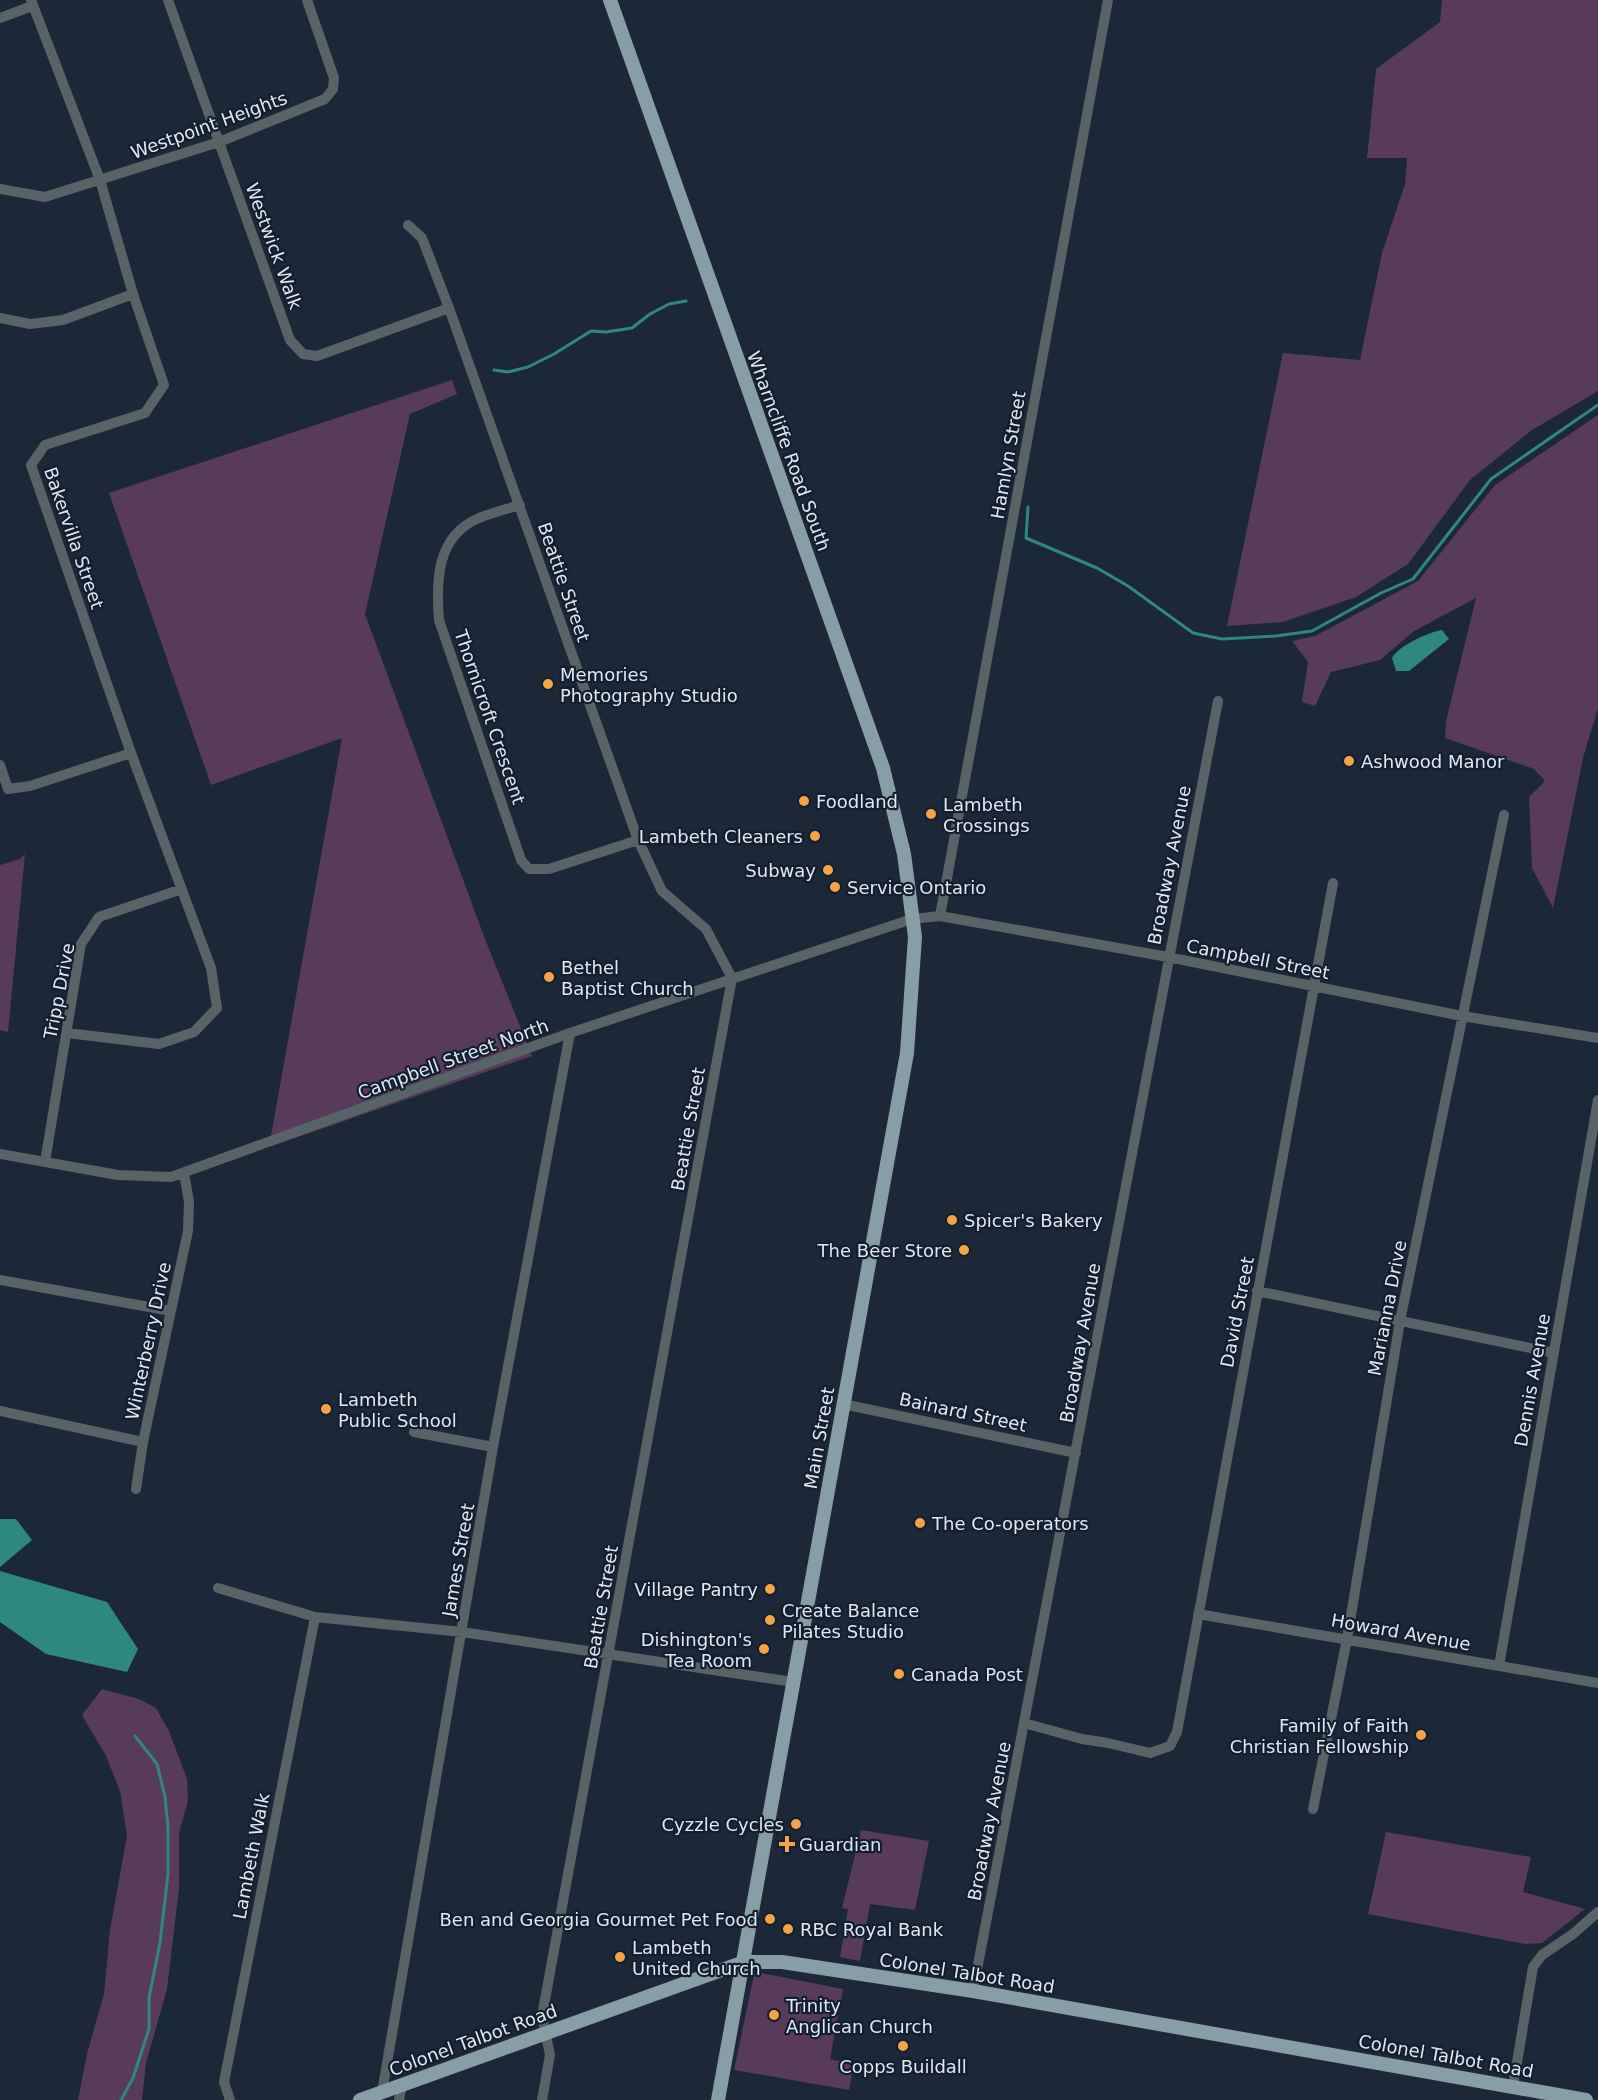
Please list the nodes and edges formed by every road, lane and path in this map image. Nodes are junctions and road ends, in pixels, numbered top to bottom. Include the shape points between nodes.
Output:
1 (168, 0) edge
2 (307, 0) edge
3 (610, 0) edge
4 (1108, 0) edge
5 (32, 3) edge
6 (0, 18) edge
7 (219, 142) junction
8 (100, 180) junction
9 (0, 189) edge
10 (408, 225) dead end
11 (133, 294) junction
12 (449, 308) junction
13 (0, 318) edge
14 (520, 505) junction
15 (1218, 701) dead end
16 (131, 753) junction
17 (0, 765) edge
18 (1504, 815) dead end
19 (638, 840) junction
20 (1333, 883) dead end
21 (182, 889) junction
22 (939, 916) junction
23 (912, 919) junction
24 (1167, 957) junction
25 (732, 978) junction
26 (1315, 987) junction
27 (1462, 1016) junction
28 (67, 1033) junction
29 (570, 1033) junction
30 (1598, 1038) edge
31 (1598, 1100) edge
32 (0, 1154) edge
33 (45, 1161) junction
34 (184, 1173) junction
35 (0, 1280) edge
36 (1257, 1292) junction
37 (171, 1311) junction
38 (1400, 1321) junction
39 (1554, 1353) junction
40 (843, 1404) junction
41 (0, 1411) edge
42 (414, 1432) dead end
43 (143, 1442) junction
44 (493, 1447) junction
45 (1076, 1453) junction
46 (136, 1489) dead end
47 (218, 1588) dead end
48 (1198, 1614) junction
49 (315, 1617) junction
50 (462, 1632) junction
51 (1347, 1639) junction
52 (609, 1656) junction
53 (1499, 1666) junction
54 (793, 1682) junction
55 (1598, 1683) edge
56 (1024, 1723) junction
57 (1313, 1809) dead end
58 (1598, 1912) edge
59 (744, 1962) junction
60 (973, 1991) junction
61 (546, 2033) junction
62 (402, 2085) junction
63 (1513, 2086) junction
64 (382, 2092) junction
65 (230, 2100) edge
66 (360, 2100) edge
67 (399, 2100) edge
68 (542, 2100) edge
69 (718, 2100) edge
70 (1586, 2100) edge

1 - 7 street, Westwick Walk
2 - 7 street, Westpoint Heights via 334,78 333,89 325,99
3 - 23 main road, Wharncliffe Road South via 883,768 904,854
4 - 22 street, Hamlyn Street
5 - 6 street
5 - 8 street, Bakervilla Street
7 - 8 street, Westpoint Heights
7 - 12 street, Westwick Walk via 290,340 303,354 317,356
8 - 9 street, Westpoint Heights via 45,197
8 - 11 street, Bakervilla Street
10 - 12 street, Beattie Street via 422,238
11 - 13 street via 63,320 30,324
11 - 16 street, Bakervilla Street via 164,385 145,413 45,445 31,465
12 - 14 street, Beattie Street
14 - 19 street, Beattie Street
14 - 19 street, Thornicroft Crescent via 477,519 458,531 445,550 437,585 439,620 521,860 529,868 549,869
15 - 24 street, Broadway Avenue
16 - 17 street via 30,786 8,789
16 - 21 street, Bakervilla Street
18 - 27 street, Marianna Drive
19 - 25 street, Beattie Street via 662,891 706,929
20 - 26 street, David Street
21 - 28 street, Tripp Drive via 99,917 81,944
21 - 28 street, Bakervilla Street via 211,968 217,1008 194,1032 159,1044
22 - 23 street, Campbell Street
22 - 24 street, Campbell Street
23 - 25 street, Campbell Street North
23 - 40 main road, Main Street via 915,937 907,1053
24 - 26 street, Campbell Street
24 - 45 street, Broadway Avenue
25 - 29 street, Campbell Street North
25 - 52 street, Beattie Street
26 - 27 street, Campbell Street
26 - 36 street, David Street
27 - 30 street, Campbell Street
27 - 38 street, Marianna Drive
28 - 33 street, Tripp Drive
29 - 34 street, Campbell Street North
29 - 44 street, James Street
31 - 39 street, Dennis Avenue
32 - 33 street, Campbell Street North
33 - 34 street, Campbell Street North via 118,1175 171,1178
34 - 37 street, Winterberry Drive via 188,1231
35 - 37 street
36 - 38 street
36 - 48 street, David Street
37 - 43 street, Winterberry Drive
38 - 39 street
38 - 51 street, Marianna Drive
39 - 53 street, Dennis Avenue
40 - 45 street, Bainard Street
40 - 54 main road, Main Street
41 - 43 street, Winterberry Drive
42 - 44 street
43 - 46 street
44 - 50 street, James Street
45 - 56 street, Broadway Avenue
47 - 49 street
48 - 51 street, Howard Avenue
48 - 56 street, David Street via 1177,1732 1170,1746 1150,1753
49 - 50 street
49 - 65 street, Lambeth Walk via 224,2082
50 - 52 street
50 - 64 street, James Street
51 - 53 street, Howard Avenue
51 - 57 street, Marianna Drive
52 - 54 street
52 - 61 street, Beattie Street via 542,2016
53 - 55 street, Howard Avenue
54 - 59 main road, Main Street
56 - 60 street, Broadway Avenue
58 - 63 street via 1542,1955 1533,1967
59 - 60 main road, Colonel Talbot Road via 782,1962
59 - 61 main road, Colonel Talbot Road
59 - 69 main road, Main Street
60 - 63 main road, Colonel Talbot Road
61 - 62 main road, Colonel Talbot Road
61 - 68 street, Beattie Street via 550,2055
62 - 64 main road, Colonel Talbot Road
62 - 67 street
63 - 70 main road, Colonel Talbot Road
64 - 66 main road, Colonel Talbot Road

